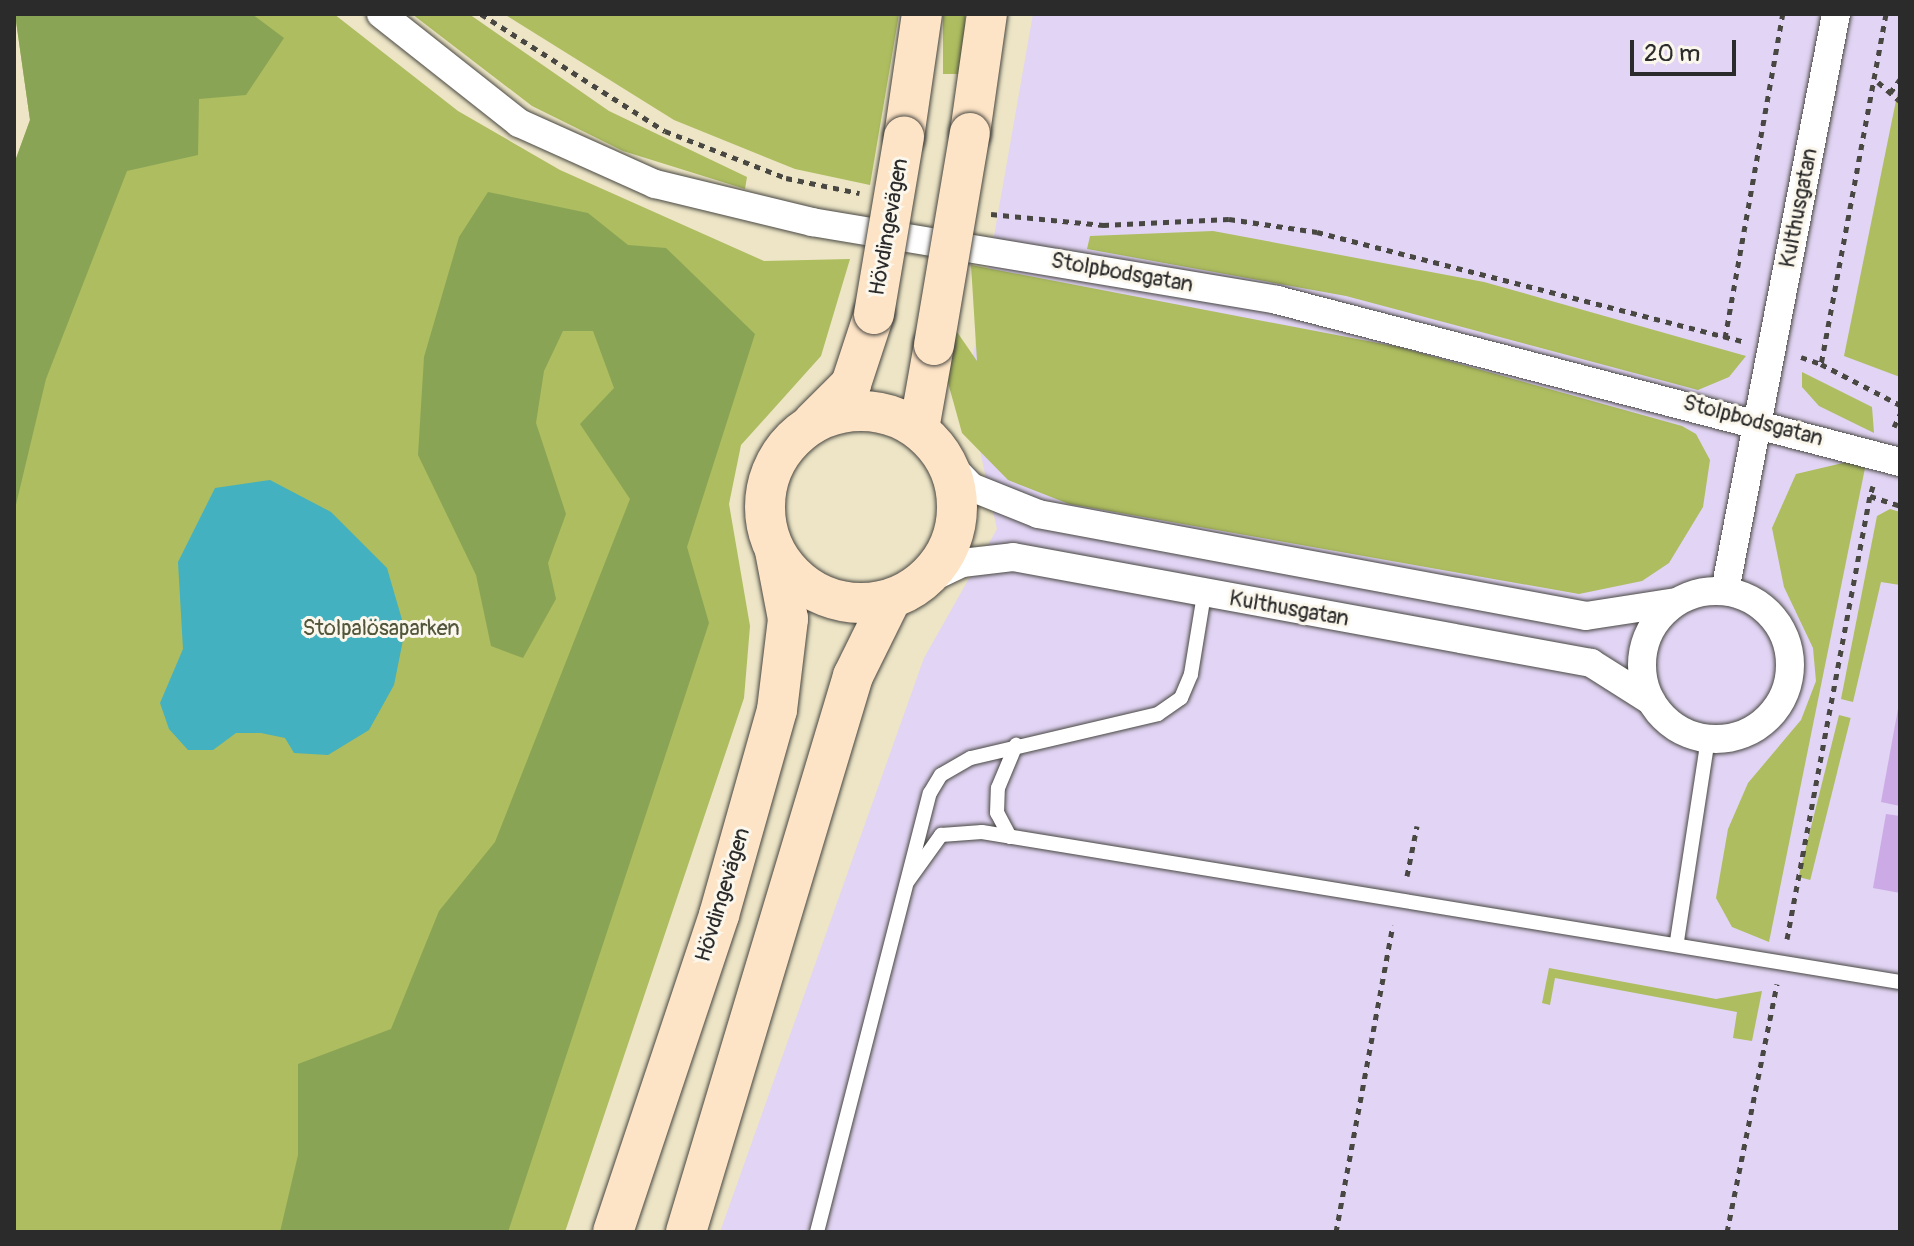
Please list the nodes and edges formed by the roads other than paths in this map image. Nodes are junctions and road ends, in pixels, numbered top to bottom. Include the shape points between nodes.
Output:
1 (381, 14) edge
2 (922, 14) edge
3 (987, 14) edge
4 (1836, 14) edge
5 (1758, 421) junction
6 (813, 422) junction
7 (919, 429) junction
8 (1900, 462) edge
9 (948, 463) junction
10 (775, 551) junction
11 (906, 591) junction
12 (1725, 591) junction
13 (1204, 595) junction
14 (1676, 602) junction
15 (1651, 701) junction
16 (1708, 739) junction
17 (1016, 745) junction
18 (1010, 837) junction
19 (908, 881) junction
20 (1677, 941) junction
21 (1900, 982) edge
22 (613, 1232) edge
23 (686, 1232) edge
24 (817, 1232) edge

1 - 5 street, Stolpbodsgatan via 519,123 655,184 812,222 1277,300
2 - 6 street, Hövdingevägen, bridge via 874,314 851,384
3 - 7 street, bridge
4 - 5 street, Kulthusgatan
5 - 8 street, Stolpbodsgatan
5 - 12 street, Kulthusgatan
6 - 7 street via 867,409
6 - 10 street, Hövdingevägen via 773,465 766,523
7 - 9 street
9 - 11 street via 956,488 952,541
9 - 14 street via 971,487 1038,514 1586,616
10 - 11 street via 824,596
10 - 22 street, Hövdingevägen via 788,619 777,710 719,915
11 - 13 street, Kulthusgatan via 962,563 1013,557
11 - 23 street via 853,676
12 - 14 street
12 - 16 street via 1770,614 1784,636 1788,673 1776,709 1757,727
13 - 15 street, Kulthusgatan via 1591,663
13 - 17 lane via 1181,698 1158,714
14 - 15 street via 1647,636 1642,658
15 - 16 street, Kulthusgatan via 1665,720
16 - 20 lane
17 - 18 lane via 998,788 997,813
17 - 19 lane via 941,775 919,827
18 - 19 lane via 941,835
18 - 20 lane via 1538,925
19 - 24 lane
20 - 21 lane

